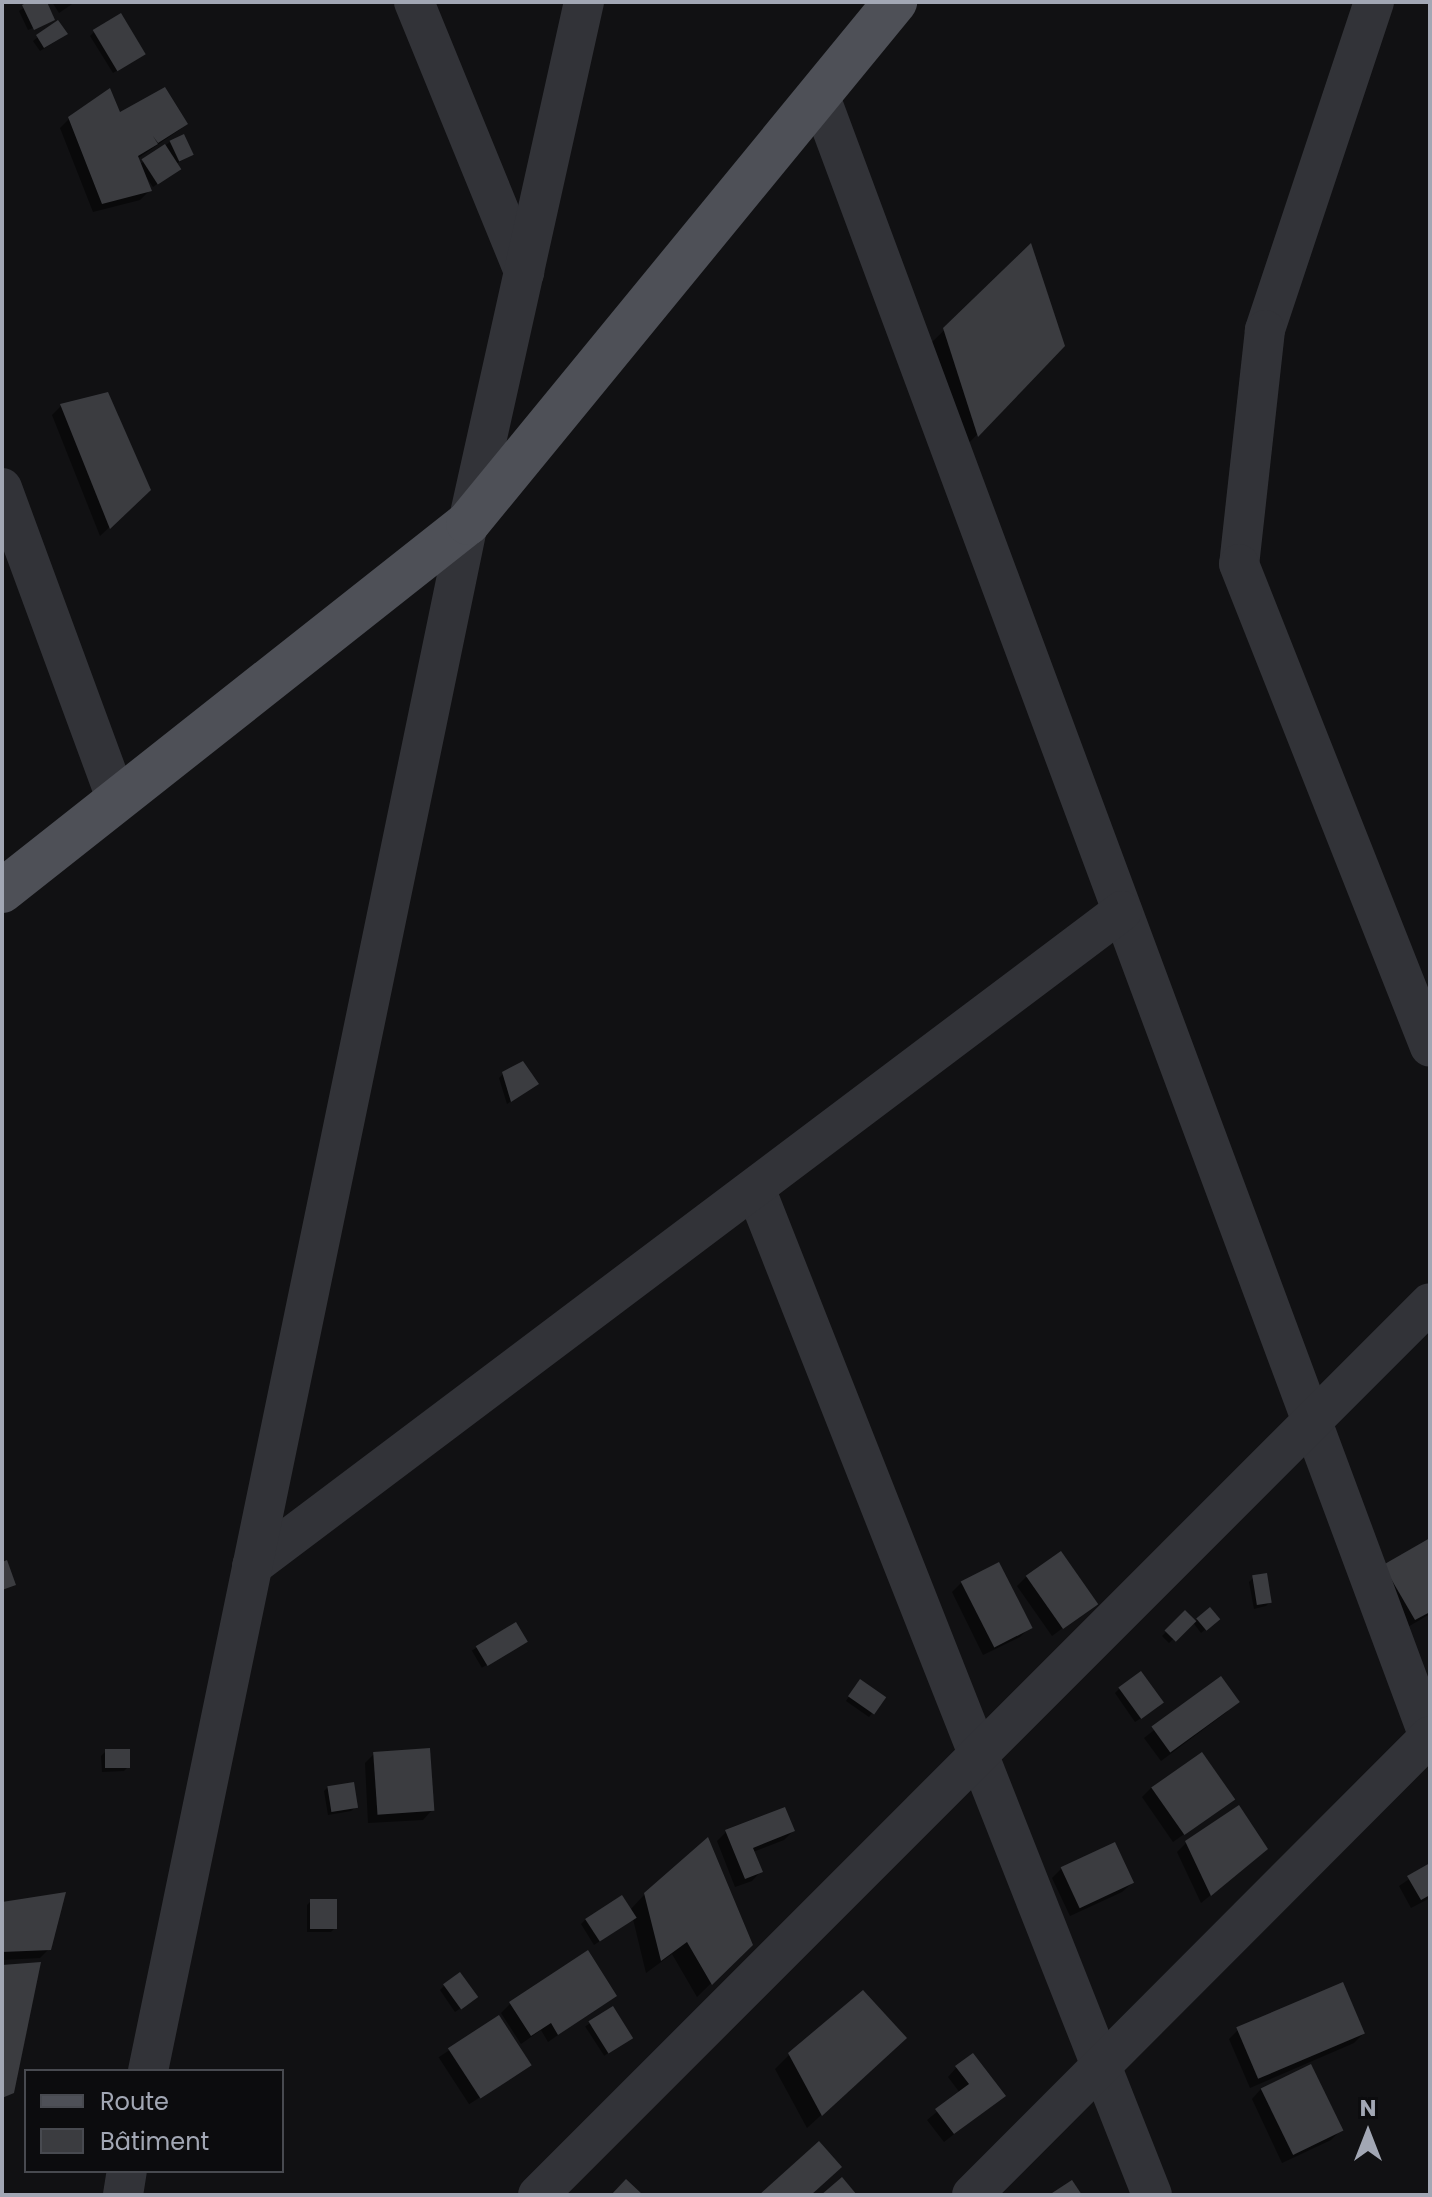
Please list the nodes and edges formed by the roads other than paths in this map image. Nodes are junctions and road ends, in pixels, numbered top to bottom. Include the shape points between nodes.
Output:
1 (414, 2) edge
2 (584, 2) edge
3 (895, 2) edge
4 (1374, 2) edge
5 (819, 94) junction
6 (524, 272) junction
7 (2, 488) edge
8 (468, 523) junction
9 (117, 801) junction
10 (2, 891) edge
11 (1122, 911) junction
12 (1430, 1047) edge
13 (755, 1188) junction
14 (1430, 1303) edge
15 (1311, 1421) junction
16 (252, 1566) junction
17 (1429, 1737) edge
18 (978, 1754) junction
19 (1100, 2065) junction
20 (148, 2069) edge
21 (127, 2173) edge
22 (123, 2195) edge
23 (538, 2195) edge
24 (972, 2195) edge
25 (1152, 2195) edge

1 - 6 street
2 - 6 street
3 - 5 main road
4 - 12 street via 1265,330 1239,564
5 - 8 main road
5 - 11 street
6 - 8 street
7 - 9 street
8 - 9 main road
8 - 16 street
9 - 10 main road
11 - 13 street
11 - 15 street
13 - 16 street
13 - 18 street
14 - 15 street
15 - 17 street
15 - 18 street
16 - 20 street
17 - 19 street
18 - 19 street
18 - 23 street
19 - 24 street
19 - 25 street
21 - 22 street

